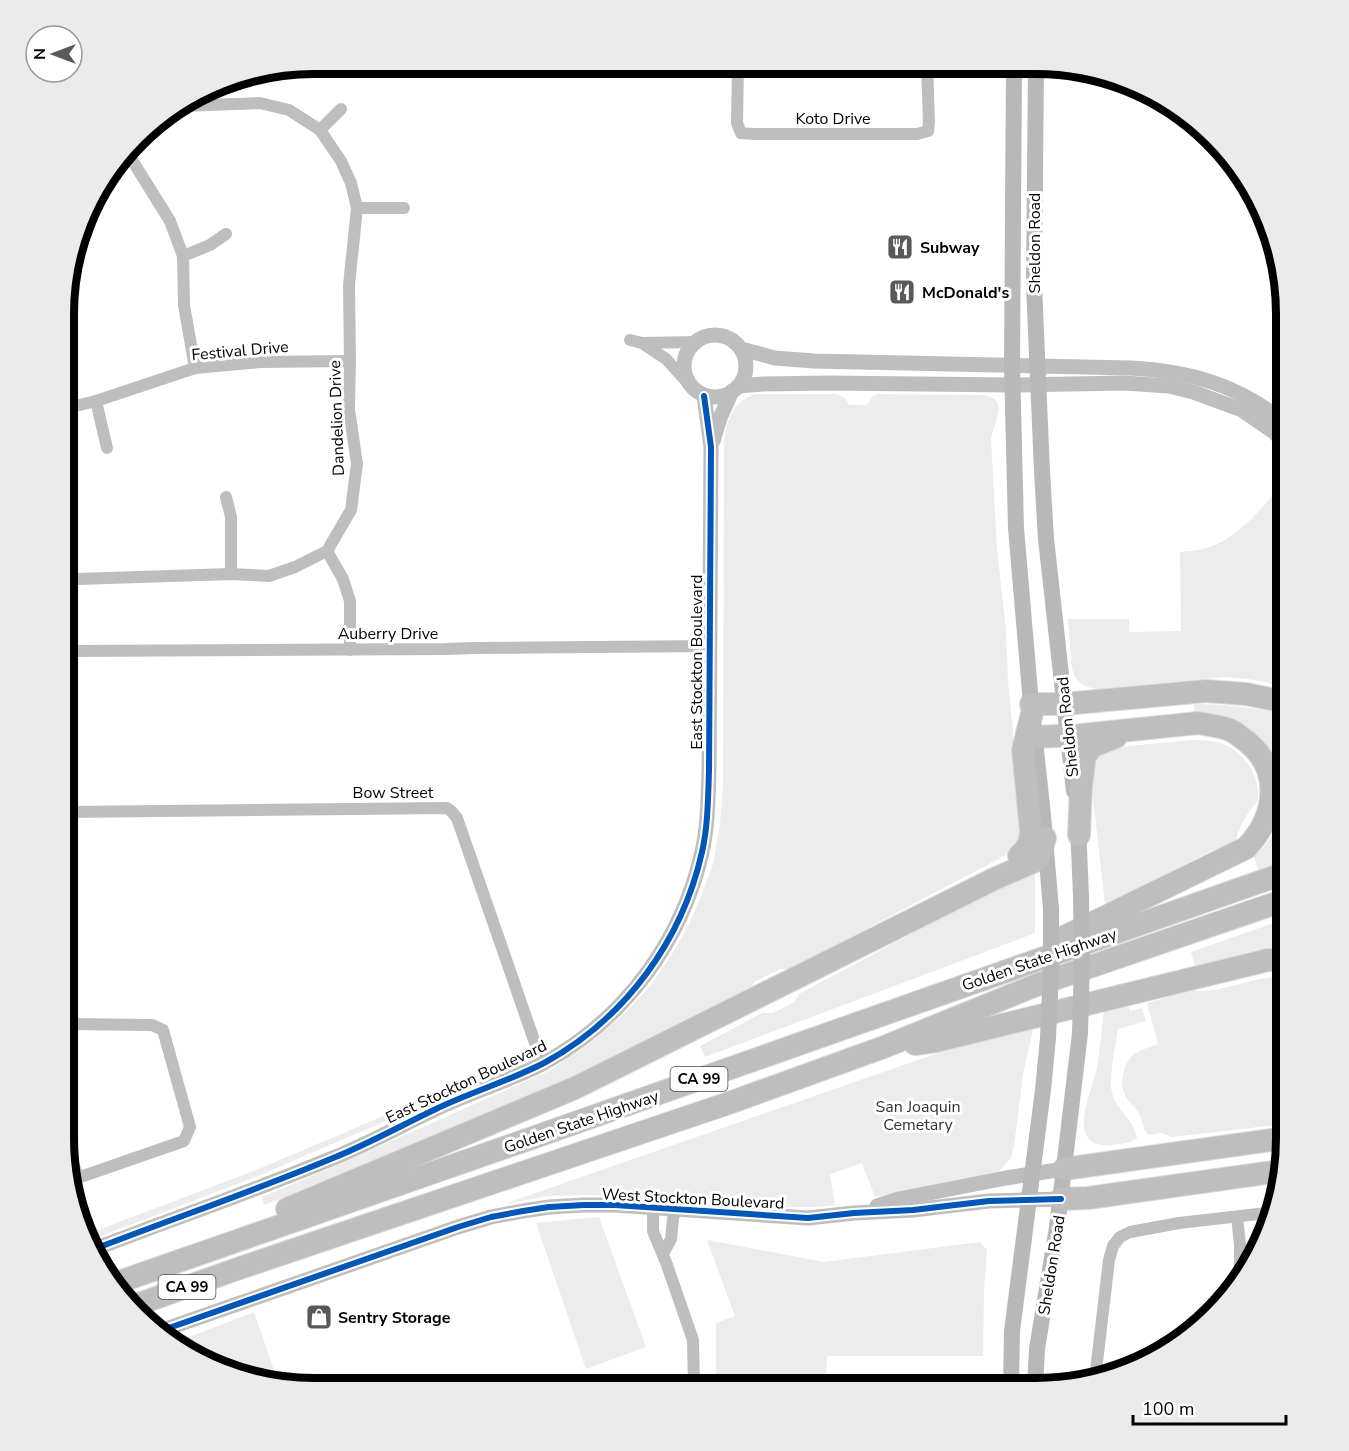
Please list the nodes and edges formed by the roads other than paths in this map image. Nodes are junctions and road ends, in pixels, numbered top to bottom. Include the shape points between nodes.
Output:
1 (738, 74) edge
2 (927, 74) edge
3 (1014, 74) edge
4 (1036, 74) edge
5 (195, 106) edge
6 (341, 109) dead end
7 (320, 130) junction
8 (131, 158) edge
9 (357, 208) junction
10 (404, 208) dead end
11 (226, 234) dead end
12 (183, 256) junction
13 (696, 342) junction
14 (741, 349) junction
15 (350, 361) junction
16 (934, 364) junction
17 (1012, 365) junction
18 (1037, 365) junction
19 (195, 368) junction
20 (828, 383) junction
21 (689, 384) junction
22 (1012, 385) junction
23 (1038, 385) junction
24 (735, 389) junction
25 (704, 396) junction
26 (96, 401) junction
27 (74, 406) edge
28 (1276, 416) edge
29 (1276, 434) edge
30 (711, 447) junction
31 (107, 448) dead end
32 (226, 497) dead end
33 (327, 551) junction
34 (231, 574) junction
35 (74, 578) edge
36 (710, 646) junction
37 (350, 650) junction
38 (74, 651) edge
39 (1276, 700) edge
40 (1064, 704) junction
41 (1032, 708) junction
42 (1134, 730) junction
43 (1068, 736) junction
44 (1035, 737) junction
45 (74, 812) edge
46 (1079, 835) junction
47 (1045, 838) junction
48 (1276, 876) edge
49 (994, 879) junction
50 (1276, 903) edge
51 (1276, 960) edge
52 (968, 984) junction
53 (74, 1024) edge
54 (884, 1047) junction
55 (544, 1062) junction
56 (1276, 1139) edge
57 (1064, 1169) junction
58 (1272, 1172) edge
59 (1032, 1174) junction
60 (77, 1178) edge
61 (1061, 1199) junction
62 (1028, 1200) junction
63 (653, 1208) junction
64 (674, 1210) junction
65 (854, 1213) junction
66 (1263, 1214) edge
67 (1237, 1217) junction
68 (100, 1247) edge
69 (663, 1254) junction
70 (1240, 1262) edge
71 (120, 1279) edge
72 (121, 1280) edge
73 (140, 1303) edge
74 (168, 1328) edge
75 (1096, 1369) edge
76 (694, 1378) edge
77 (1011, 1378) edge
78 (1036, 1378) edge

1 - 2 street, Koto Drive via 737,123 741,133 753,134 928,131
3 - 17 main road, Sheldon Road
4 - 18 main road, Sheldon Road
5 - 7 street, Dandelion Drive via 260,103 288,110
6 - 7 street
7 - 9 street, Dandelion Drive via 341,161
8 - 12 street via 170,221
9 - 10 street
9 - 15 street, Dandelion Drive via 349,285
11 - 12 street
12 - 19 street via 183,305
13 - 14 street via 715,336
13 - 21 street via 685,357
13 - 21 street via 636,341 666,359
14 - 16 street via 775,358
14 - 24 street via 746,364
15 - 19 street, Festival Drive via 260,362
15 - 33 street, Dandelion Drive via 349,409 357,464 351,510
16 - 17 street
16 - 20 street via 909,371 838,371 830,375
17 - 18 street
17 - 22 main road, Sheldon Road
18 - 23 main road, Sheldon Road
18 - 28 street via 1139,368 1188,375 1236,391
19 - 26 street, Festival Drive
20 - 22 street
20 - 24 street via 763,384
21 - 25 street
22 - 23 street
22 - 41 main road, Sheldon Road via 1016,528
23 - 29 street via 1169,386 1242,410
23 - 40 main road, Sheldon Road via 1046,539
24 - 25 street via 724,396
24 - 30 street, East Stockton Boulevard
25 - 30 street, East Stockton Boulevard
26 - 27 street, Festival Drive
26 - 31 street
30 - 36 street, East Stockton Boulevard
32 - 34 street via 231,517
33 - 34 street via 269,576
33 - 37 street via 350,601
34 - 35 street
36 - 37 street, Auberry Drive
36 - 55 street, East Stockton Boulevard via 707,816 703,850 690,895 663,951 628,997 584,1037
37 - 38 street, Auberry Drive
39 - 40 highway via 1206,691
40 - 41 highway
40 - 43 main road, Sheldon Road
41 - 44 main road, Sheldon Road
41 - 49 highway via 1023,750 1029,842 1026,850
42 - 43 highway
42 - 46 highway via 1093,746 1085,756
42 - 52 highway via 1198,723 1231,730 1258,751 1271,778 1272,794 1256,837 1246,848
43 - 44 highway
43 - 46 main road, Sheldon Road
44 - 47 main road, Sheldon Road
45 - 55 street, Bow Street via 447,808 457,818
46 - 57 main road, Sheldon Road, bridge via 1080,1033
47 - 49 highway via 1039,857 1033,862
47 - 59 main road, Sheldon Road, bridge via 1051,971 1048,1038
48 - 52 highway, Golden State Highway / CA 99
49 - 71 highway via 575,1088
50 - 54 highway, Golden State Highway / CA 99 via 1034,986
51 - 54 highway via 936,1041
52 - 72 highway, Golden State Highway / CA 99
53 - 60 street via 152,1025 163,1030 190,1127 183,1141
54 - 73 highway, Golden State Highway / CA 99
55 - 68 street, East Stockton Boulevard via 335,1157
56 - 57 highway
57 - 59 street, West Stockton Boulevard
57 - 61 main road, Sheldon Road
58 - 61 highway
59 - 62 main road, Sheldon Road
59 - 65 street, West Stockton Boulevard via 898,1199
61 - 62 street, West Stockton Boulevard
61 - 78 main road, Sheldon Road
62 - 65 street, West Stockton Boulevard
62 - 77 main road, Sheldon Road via 1012,1331
63 - 64 street, West Stockton Boulevard
63 - 69 street via 654,1231
63 - 74 street, West Stockton Boulevard via 549,1207 491,1217
64 - 65 street, West Stockton Boulevard via 808,1218
64 - 69 street via 671,1239
66 - 67 street
67 - 70 street
67 - 75 street via 1150,1228 1120,1238 1109,1260
69 - 76 street via 693,1340

